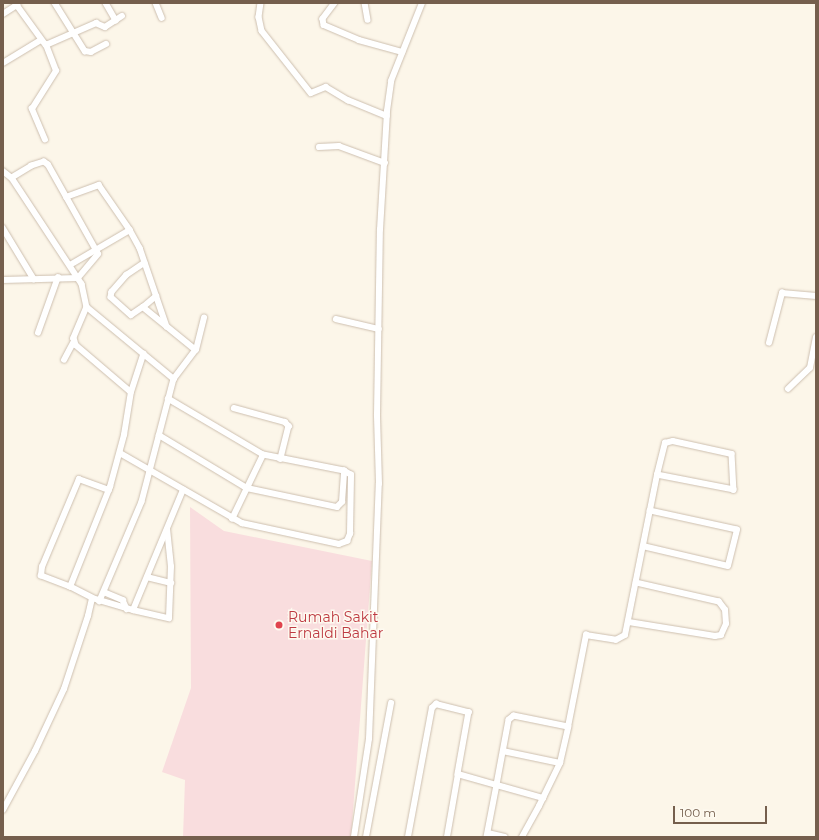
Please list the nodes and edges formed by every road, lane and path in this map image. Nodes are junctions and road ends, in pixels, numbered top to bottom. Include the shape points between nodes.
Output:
1 (106, 3) edge
2 (156, 3) edge
3 (261, 3) edge
4 (329, 3) edge
5 (335, 3) edge
6 (365, 3) edge
7 (422, 3) edge
8 (16, 4) edge
9 (58, 4) edge
10 (330, 10) junction
11 (3, 14) edge
12 (122, 16) dead end
13 (162, 18) dead end
14 (116, 20) junction
15 (368, 20) dead end
16 (74, 34) junction
17 (41, 40) junction
18 (106, 44) dead end
19 (46, 45) junction
20 (402, 52) junction
21 (3, 63) edge
22 (387, 116) junction
23 (45, 140) dead end
24 (319, 147) dead end
25 (385, 163) junction
26 (3, 171) edge
27 (12, 178) junction
28 (66, 197) junction
29 (3, 228) edge
30 (130, 230) junction
31 (96, 248) junction
32 (145, 263) junction
33 (70, 265) junction
34 (58, 278) junction
35 (78, 278) junction
36 (34, 279) junction
37 (3, 280) edge
38 (156, 296) junction
39 (816, 296) edge
40 (87, 307) junction
41 (143, 307) junction
42 (204, 318) dead end
43 (336, 318) dead end
44 (167, 327) junction
45 (379, 329) junction
46 (38, 333) dead end
47 (816, 338) edge
48 (74, 341) junction
49 (769, 343) dead end
50 (196, 350) junction
51 (143, 354) junction
52 (64, 360) dead end
53 (174, 379) junction
54 (788, 389) dead end
55 (131, 392) junction
56 (168, 399) junction
57 (234, 408) dead end
58 (159, 434) junction
59 (120, 452) junction
60 (263, 456) junction
61 (281, 459) junction
62 (151, 471) junction
63 (344, 471) junction
64 (657, 475) junction
65 (247, 488) junction
66 (109, 490) junction
67 (183, 490) junction
68 (650, 511) junction
69 (232, 519) junction
70 (167, 530) junction
71 (643, 546) junction
72 (147, 577) junction
73 (171, 583) junction
74 (636, 583) junction
75 (70, 587) junction
76 (104, 592) junction
77 (92, 598) junction
78 (100, 601) junction
79 (130, 609) junction
80 (629, 622) junction
81 (391, 703) dead end
82 (568, 727) junction
83 (503, 751) junction
84 (560, 763) junction
85 (458, 774) junction
86 (498, 785) junction
87 (543, 798) junction
88 (3, 810) edge
89 (488, 835) edge
90 (354, 837) edge
91 (366, 837) edge
92 (408, 837) edge
93 (447, 837) edge
94 (505, 837) edge
95 (522, 837) edge

1 - 14 street
2 - 13 street
3 - 22 street via 259,17 262,31 311,93 326,87 348,100
4 - 10 street
5 - 10 street
6 - 15 street
7 - 20 street
8 - 11 street
8 - 17 street
9 - 16 street
10 - 20 street via 323,22 327,28
12 - 14 street
14 - 16 street via 104,27 96,23
16 - 18 street via 88,52
16 - 19 street
17 - 19 street
17 - 21 street
19 - 23 street via 56,71 32,109
20 - 22 street via 391,81
22 - 25 street
24 - 25 street via 339,146
25 - 45 street via 380,230
26 - 27 street
27 - 28 street via 44,162
27 - 33 street
28 - 30 street via 99,185
28 - 31 street
29 - 36 street
30 - 31 street
30 - 32 street
31 - 33 street
31 - 35 street via 96,259
32 - 38 street
32 - 41 street via 127,275 111,296 131,315
33 - 35 street
34 - 35 street
34 - 36 street
34 - 46 street
35 - 40 street via 86,295
36 - 37 street
38 - 41 street
38 - 44 street
39 - 49 street via 782,293
40 - 48 street
40 - 51 street
41 - 44 street
42 - 50 street
43 - 45 street
44 - 50 street
45 - 90 street via 379,484 369,739
47 - 54 street via 810,368
48 - 52 street
48 - 55 street
50 - 53 street
51 - 53 street
51 - 55 street
53 - 56 street
55 - 59 street
56 - 58 street
56 - 60 street
57 - 61 street via 285,422 289,426
58 - 62 street
58 - 65 street
59 - 62 street
59 - 66 street
60 - 61 street
60 - 65 street
61 - 63 street
62 - 67 street
62 - 76 street via 142,502
63 - 65 street via 342,502 337,507
63 - 69 street via 351,476 352,496 350,534 345,542 332,542
64 - 64 street via 664,443 673,441 732,454 734,490
64 - 68 street
65 - 69 street
66 - 75 street
66 - 75 street via 79,479 42,568 41,576
67 - 69 street
67 - 70 street
68 - 71 street
68 - 71 street via 737,530 728,566
70 - 72 street
70 - 73 street
71 - 74 street
72 - 73 street
72 - 79 street
73 - 79 street via 170,618
74 - 80 street
74 - 80 street via 719,602 725,610 726,624 721,635 715,636
75 - 77 street
76 - 78 street
76 - 79 street via 123,600
77 - 78 street
77 - 88 street via 64,688 35,751
78 - 79 street
80 - 82 street via 626,635 621,639 586,635
81 - 91 street
82 - 83 street via 514,716 509,720
82 - 84 street
83 - 84 street
83 - 86 street
84 - 87 street
85 - 86 street
85 - 92 street via 470,712 436,704 432,708
85 - 93 street
86 - 87 street
86 - 89 street
87 - 95 street
89 - 94 street

